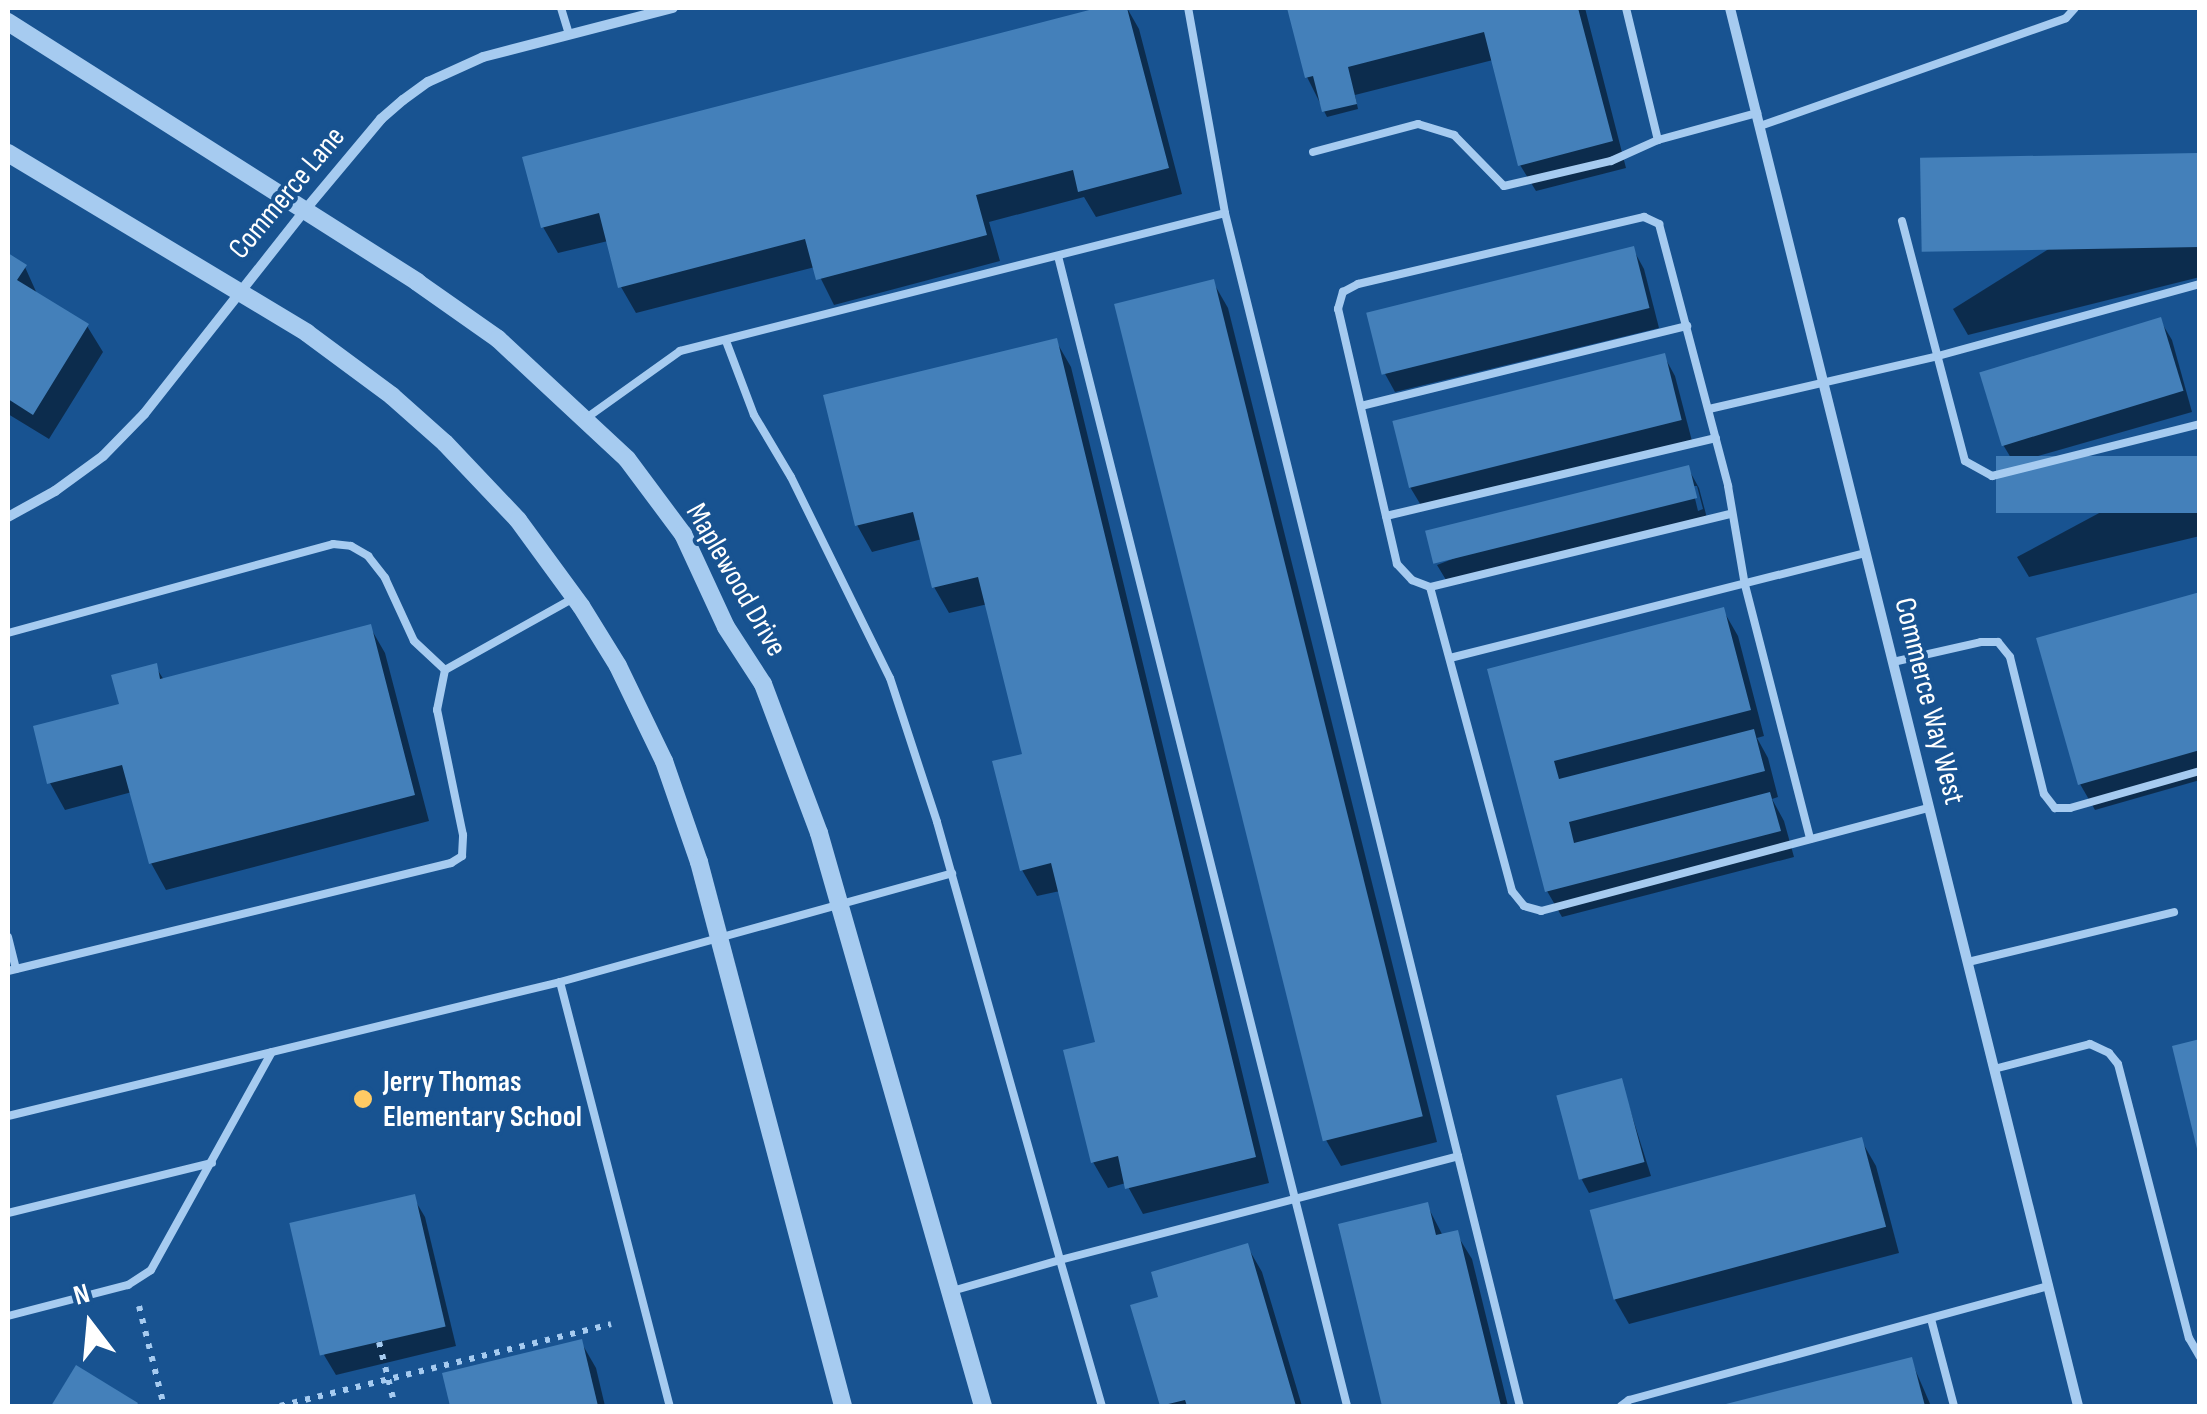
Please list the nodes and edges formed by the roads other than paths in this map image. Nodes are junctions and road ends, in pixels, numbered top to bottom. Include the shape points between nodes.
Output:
1 (561, 8) edge
2 (673, 8) edge
3 (1188, 8) edge
4 (1626, 8) edge
5 (1730, 8) edge
6 (2076, 8) edge
7 (8, 22) edge
8 (569, 35) junction
9 (1757, 113) junction
10 (1760, 126) junction
11 (1658, 140) junction
12 (1313, 152) dead end
13 (8, 153) edge
14 (305, 210) junction
15 (1225, 213) junction
16 (1902, 221) dead end
17 (1058, 256) junction
18 (2200, 284) edge
19 (238, 292) junction
20 (1687, 326) junction
21 (726, 341) junction
22 (1938, 356) junction
23 (1823, 381) junction
24 (1361, 406) junction
25 (1708, 409) junction
26 (585, 418) junction
27 (2200, 424) edge
28 (1716, 438) junction
29 (1730, 514) junction
30 (1386, 516) junction
31 (8, 517) edge
32 (1866, 553) junction
33 (1746, 585) junction
34 (1430, 587) junction
35 (575, 598) junction
36 (8, 633) edge
37 (1450, 658) junction
38 (1893, 662) junction
39 (445, 670) junction
40 (2200, 771) edge
41 (1930, 808) junction
42 (1810, 838) junction
43 (952, 873) junction
44 (839, 902) junction
45 (2174, 912) dead end
46 (719, 936) junction
47 (8, 937) edge
48 (1968, 962) junction
49 (12, 970) edge
50 (560, 982) junction
51 (272, 1052) junction
52 (1994, 1069) junction
53 (8, 1116) edge
54 (1458, 1156) junction
55 (212, 1163) junction
56 (1292, 1200) junction
57 (8, 1213) edge
58 (1060, 1260) junction
59 (2048, 1286) junction
60 (950, 1291) junction
61 (8, 1316) edge
62 (1931, 1319) junction
63 (2200, 1358) edge
64 (670, 1406) edge
65 (843, 1406) edge
66 (984, 1406) edge
67 (1102, 1406) edge
68 (1347, 1406) edge
69 (1520, 1406) edge
70 (1621, 1406) edge
71 (1954, 1406) edge
72 (2078, 1406) edge

1 - 8 lane
2 - 8 street, Commerce Lane
3 - 15 lane
4 - 11 lane
5 - 9 street, Commerce Way West
6 - 10 lane via 2066,18
7 - 14 street, Maplewood Drive
8 - 14 street, Commerce Lane via 483,57 428,82 381,120
9 - 10 street, Commerce Way West
9 - 11 lane
10 - 23 street, Commerce Way West
11 - 12 lane via 1610,161 1504,186 1454,135 1418,124
13 - 19 street
14 - 19 street, Commerce Lane
14 - 26 street, Maplewood Drive via 498,340
15 - 17 lane
15 - 54 lane
16 - 22 lane
17 - 21 lane
17 - 56 lane
18 - 22 lane
19 - 31 street, Commerce Lane via 103,456
19 - 35 street via 307,333 445,442 518,520
20 - 24 lane
20 - 24 lane via 1659,224 1644,218 1358,284 1343,292 1338,310
20 - 25 lane
21 - 26 lane via 680,351
21 - 43 lane via 754,415 890,678
22 - 23 lane
22 - 27 lane via 1965,461 1992,476
23 - 25 lane
23 - 32 street, Commerce Way West
24 - 30 lane
25 - 28 lane
26 - 44 street, Maplewood Drive via 627,459 682,534 726,628 763,684
28 - 29 lane
28 - 30 lane
29 - 33 lane
29 - 34 lane
30 - 34 lane via 1397,564
32 - 33 lane
32 - 38 street, Commerce Way West
33 - 37 lane
33 - 42 lane
34 - 37 lane
35 - 39 lane
35 - 46 street via 618,666 664,761
36 - 39 lane via 333,544 368,556 414,641
37 - 42 lane via 1512,891 1524,906 1541,911
38 - 40 lane via 1998,642 2010,657 2044,794 2055,808
38 - 41 street, Commerce Way West
39 - 49 lane via 438,710 462,856
41 - 42 lane
41 - 48 street, Commerce Way West
43 - 44 lane
43 - 58 lane
44 - 46 lane
44 - 60 street, Maplewood Drive
45 - 48 lane
46 - 50 lane
46 - 65 street
47 - 49 lane
48 - 52 street, Commerce Way West
50 - 51 lane
50 - 64 lane
51 - 53 lane
51 - 55 lane
52 - 59 street, Commerce Way West
52 - 63 lane via 2090,1044 2118,1064 2189,1338
54 - 56 lane
54 - 69 lane
55 - 57 lane
55 - 61 lane via 151,1270 134,1282
56 - 58 lane
56 - 68 lane
58 - 60 lane
58 - 67 lane
59 - 62 lane
59 - 72 street, Commerce Way West
60 - 66 street, Maplewood Drive
62 - 70 lane
62 - 71 lane

